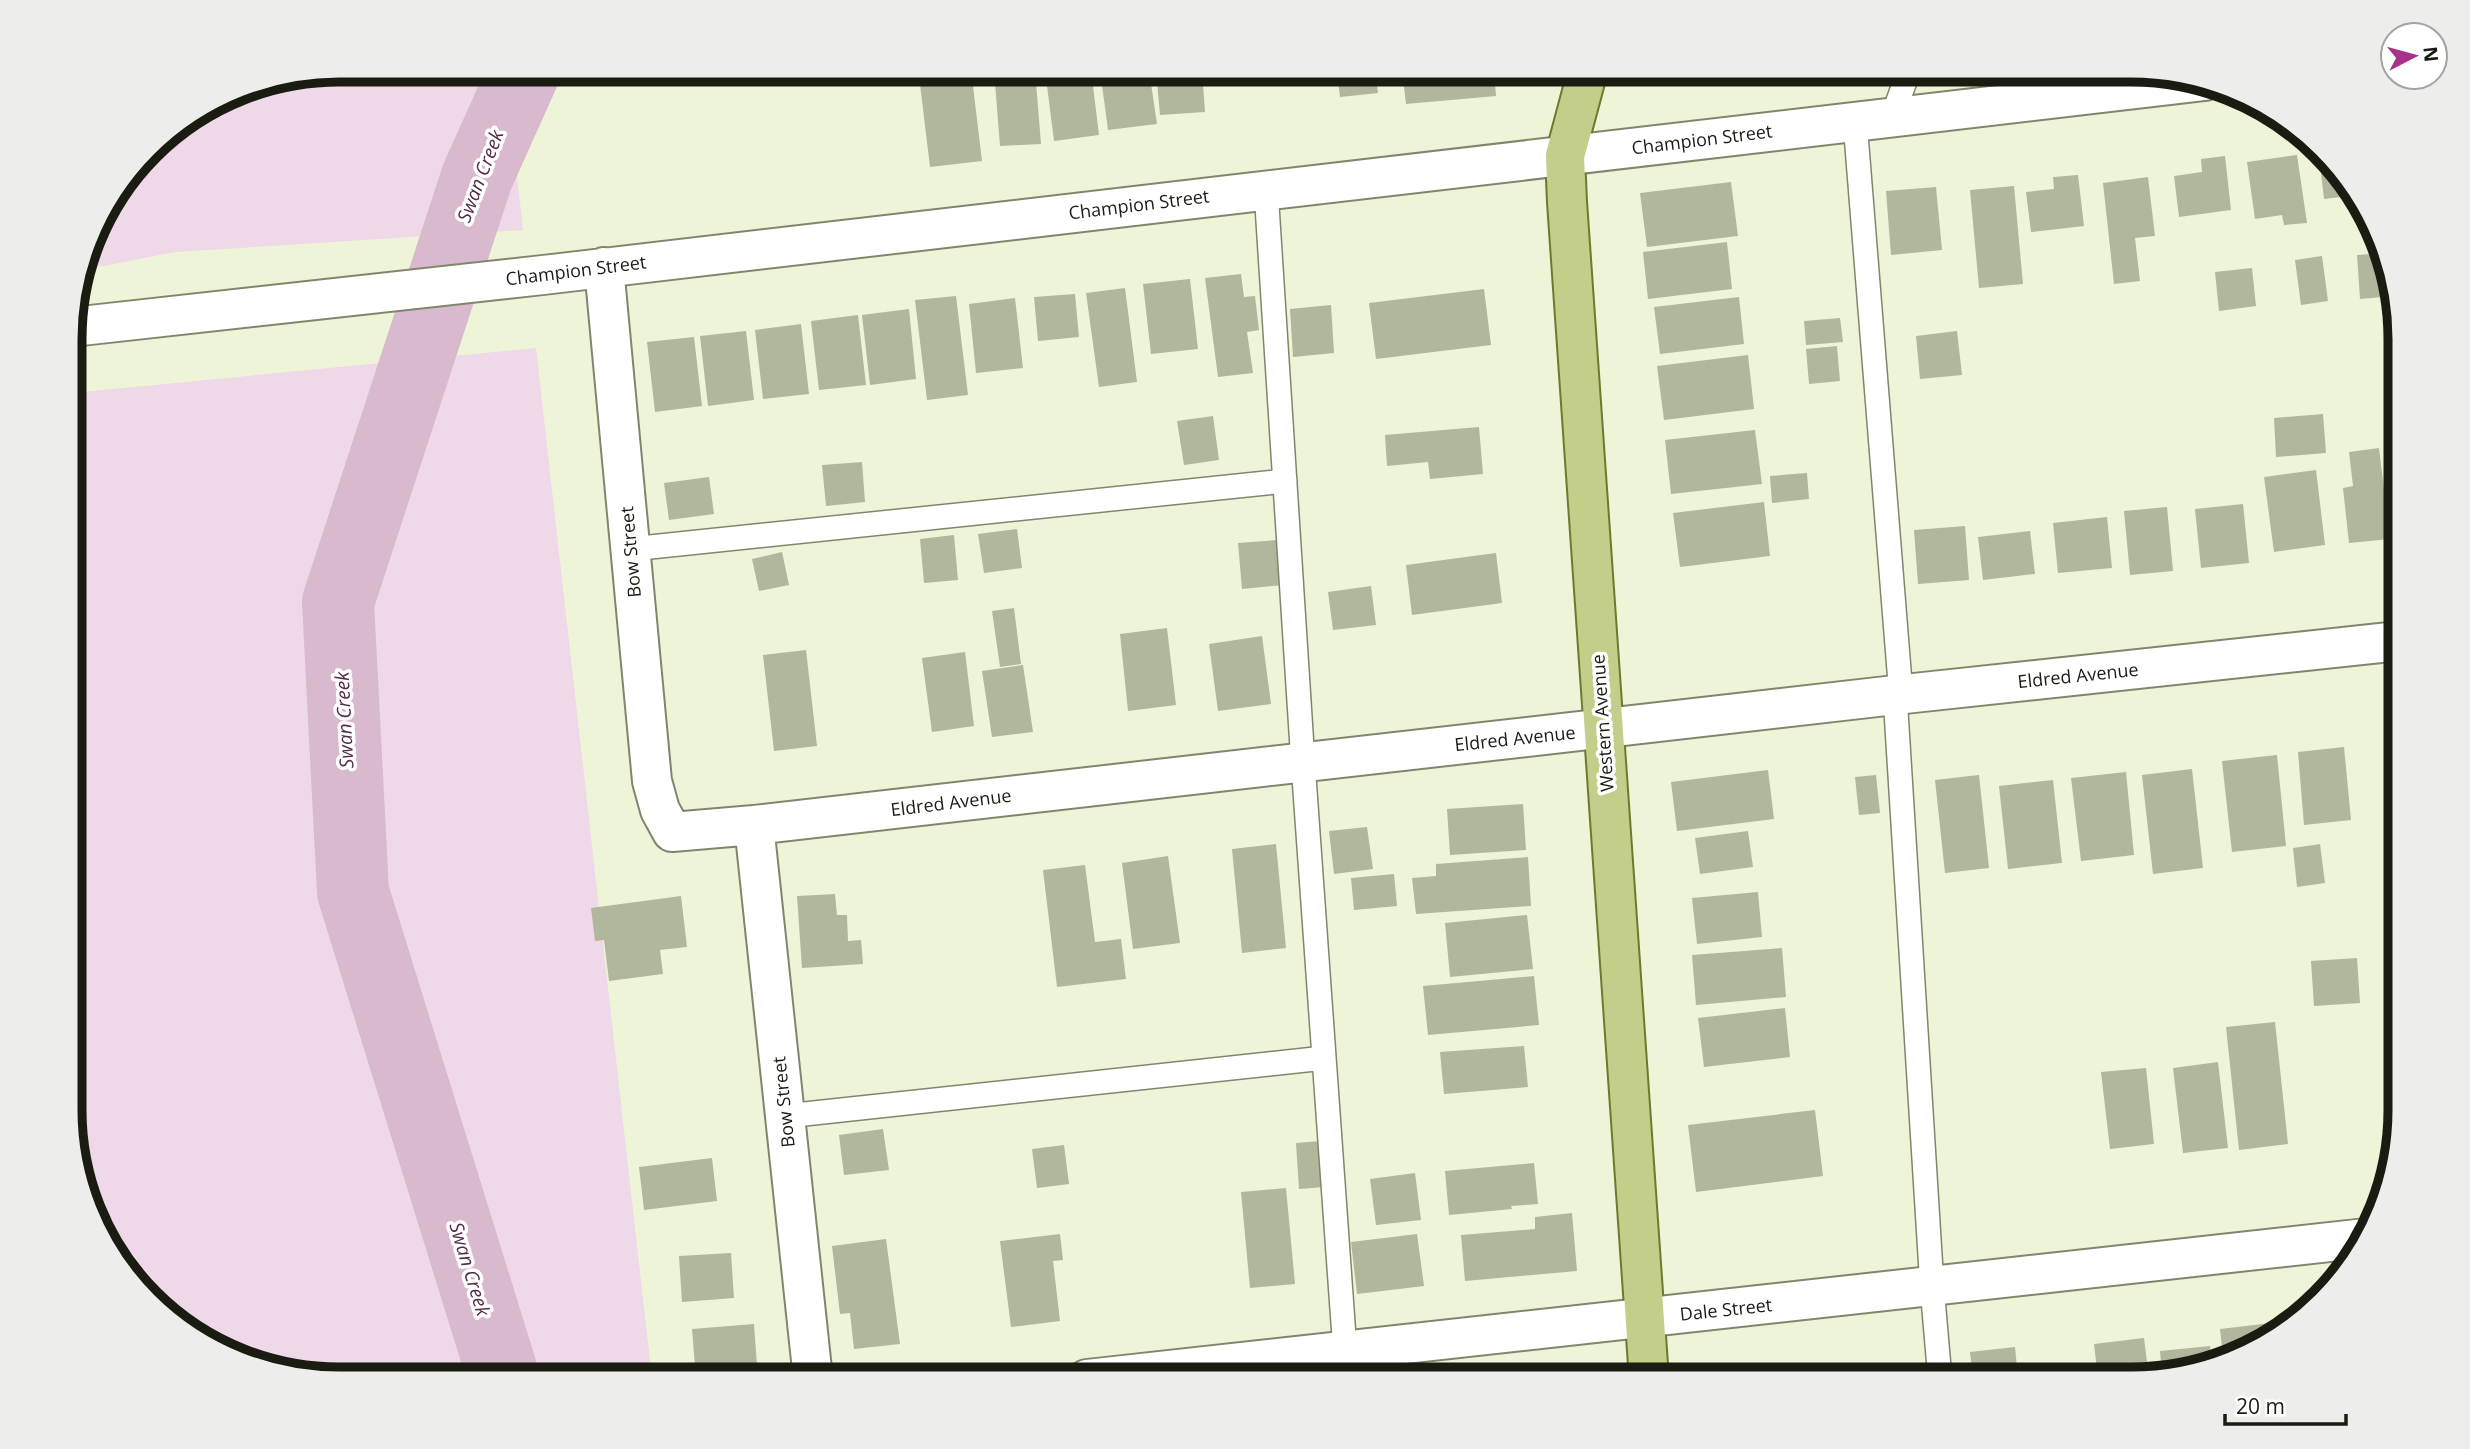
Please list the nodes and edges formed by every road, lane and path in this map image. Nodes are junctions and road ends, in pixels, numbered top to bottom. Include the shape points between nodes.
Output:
1 (1585, 82) edge
2 (1900, 82) edge
3 (2170, 85) edge
4 (1873, 120) junction
5 (1565, 156) junction
6 (1266, 190) junction
7 (604, 267) junction
8 (83, 326) edge
9 (1285, 481) junction
10 (631, 549) junction
11 (2388, 642) edge
12 (1898, 695) junction
13 (1603, 730) junction
14 (1303, 763) junction
15 (754, 825) junction
16 (672, 832) joint
17 (1324, 1058) junction
18 (786, 1116) junction
19 (2352, 1240) edge
20 (1932, 1287) junction
21 (1645, 1319) junction
22 (1359, 1359) edge
23 (812, 1367) edge
24 (1250, 1367) edge
25 (1649, 1367) edge
26 (1939, 1367) edge

1 - 5 main road, Western Avenue
2 - 4 lane
3 - 4 street, Champion Street
4 - 5 street, Champion Street
4 - 12 lane
5 - 6 street, Champion Street
5 - 13 main road, Western Avenue
6 - 7 street, Champion Street
6 - 9 lane
7 - 8 street, Champion Street
7 - 10 street, Bow Street
9 - 10 lane
9 - 14 lane
10 - 16 street, Bow Street via 652,781
11 - 12 street, Eldred Avenue
12 - 13 street, Eldred Avenue
12 - 20 lane
13 - 14 street, Eldred Avenue
13 - 21 main road, Western Avenue
14 - 15 street, Eldred Avenue
14 - 17 lane
15 - 16 street, Eldred Avenue
15 - 18 street, Bow Street
17 - 18 lane
17 - 22 lane
18 - 23 street, Bow Street
19 - 20 street, Dale Street
20 - 21 street, Dale Street
20 - 26 lane
21 - 22 street, Dale Street
21 - 25 main road, Western Avenue
22 - 24 street, Dale Street

